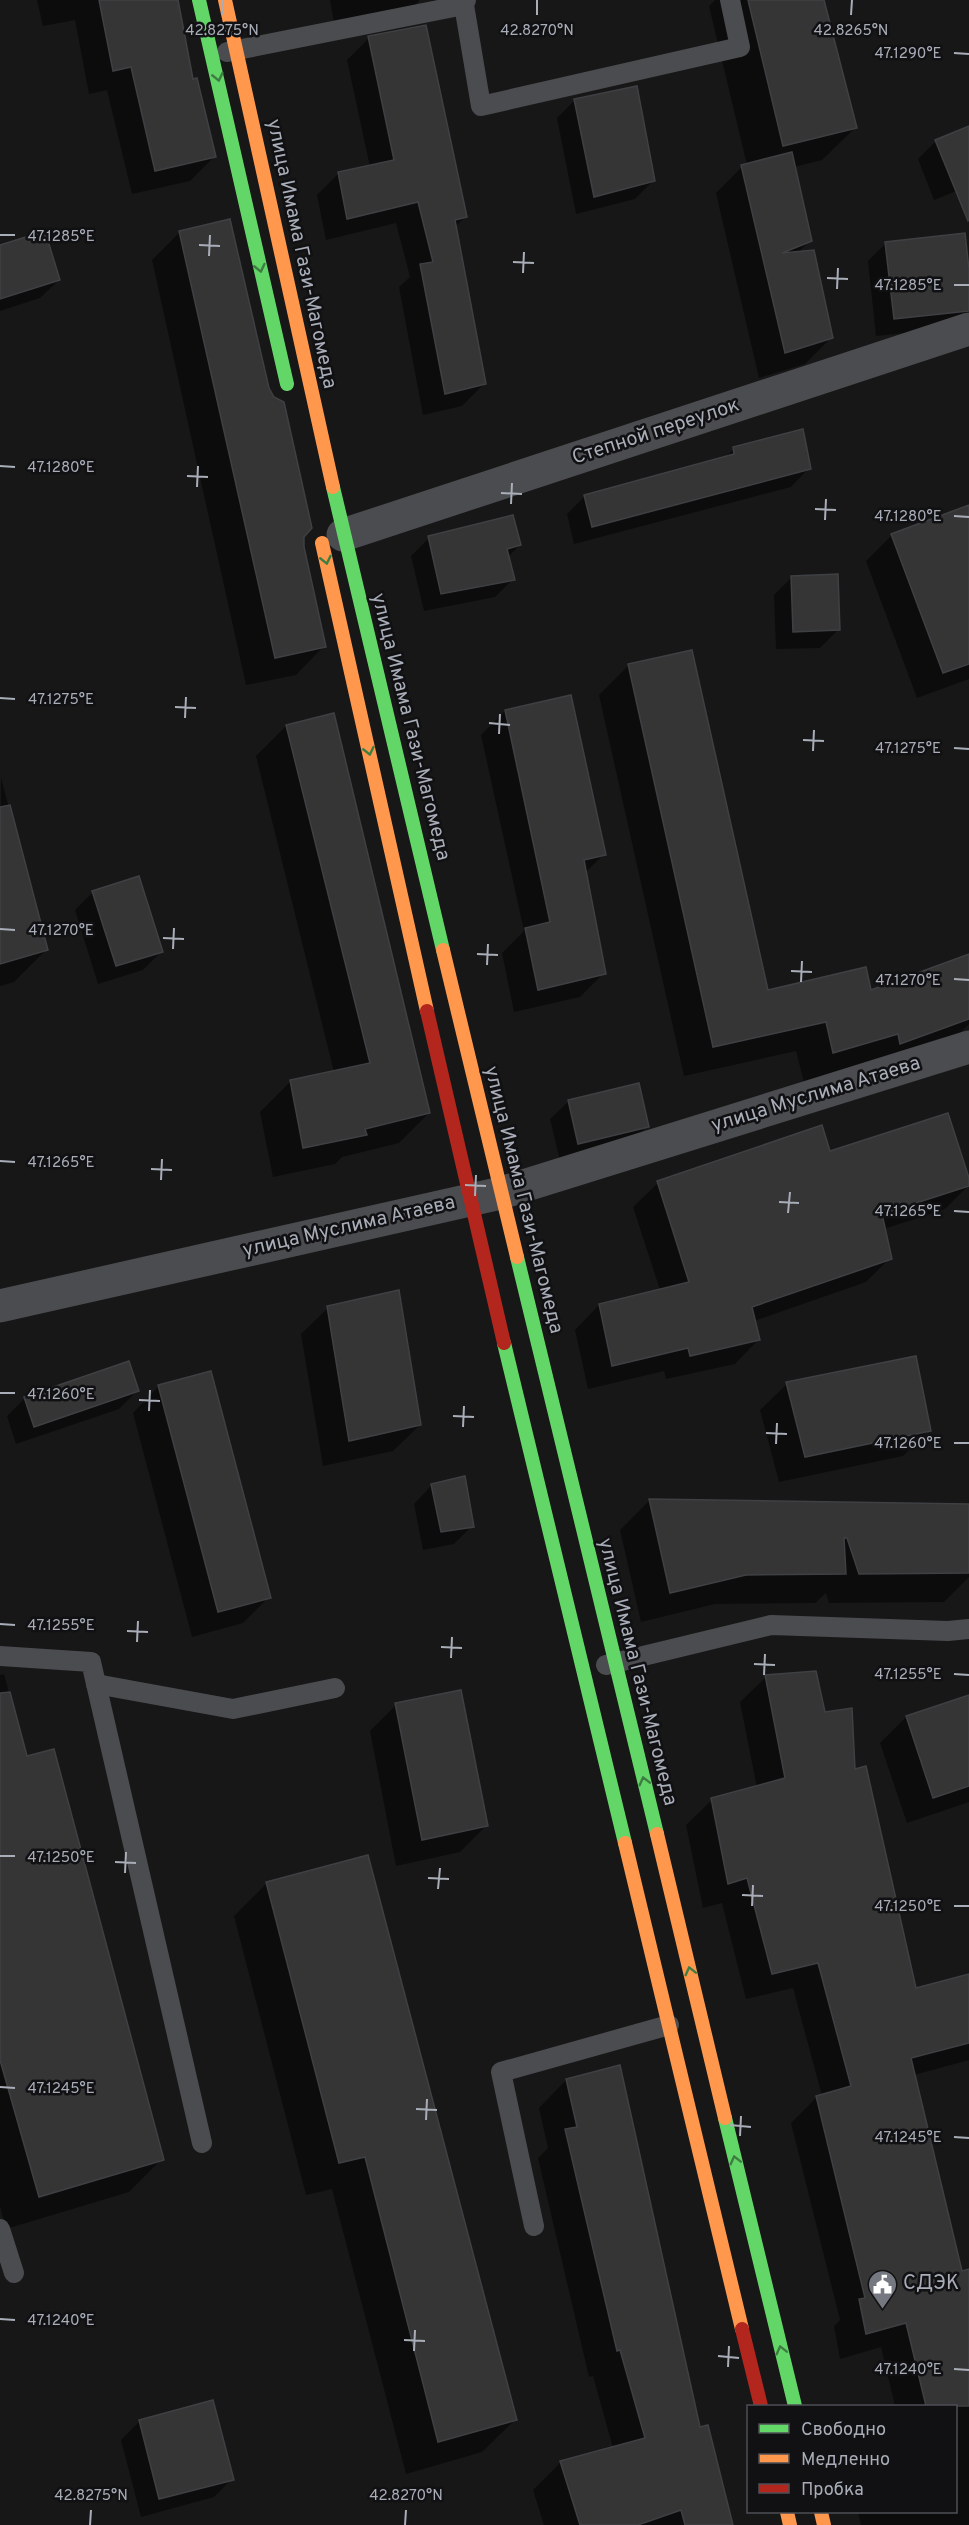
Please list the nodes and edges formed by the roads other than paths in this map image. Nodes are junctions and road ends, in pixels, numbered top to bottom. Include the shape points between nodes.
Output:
1 (200, 0) edge
2 (225, 0) edge
3 (730, 0) edge
4 (465, 2) edge
5 (237, 51) junction
6 (212, 54) junction
7 (969, 329) edge
8 (288, 393) dead end
9 (332, 534) junction
10 (969, 1047) edge
11 (501, 1193) junction
12 (470, 1200) junction
13 (0, 1305) edge
14 (969, 1629) edge
15 (0, 1656) edge
16 (615, 1663) junction
17 (583, 1668) junction
18 (96, 1684) junction
19 (335, 1688) dead end
20 (669, 2025) junction
21 (202, 2143) dead end
22 (534, 2226) dead end
23 (0, 2229) edge
24 (14, 2273) dead end
25 (761, 2405) edge
26 (795, 2405) edge

1 - 6 main road
2 - 5 main road, улица Имама Гази-Магомеда
3 - 4 lane via 740,47 481,106
4 - 5 lane
5 - 6 lane
5 - 9 main road, улица Имама Гази-Магомеда
6 -> 8 main road
7 - 9 street, Степной переулок
9 - 11 main road, улица Имама Гази-Магомеда
9 -> 12 main road
10 - 11 street, улица Муслима Атаева
11 - 12 street, улица Муслима Атаева
11 - 16 main road, улица Имама Гази-Магомеда
12 - 13 street, улица Муслима Атаева
12 - 17 main road
14 - 16 lane via 771,1625
15 - 18 lane via 91,1662
16 - 17 lane
26 -> 16 main road, улица Имама Гази-Магомеда
17 - 20 main road
18 - 19 lane via 233,1708
18 - 21 lane
20 - 22 lane via 501,2072
20 - 25 main road
23 - 24 lane

